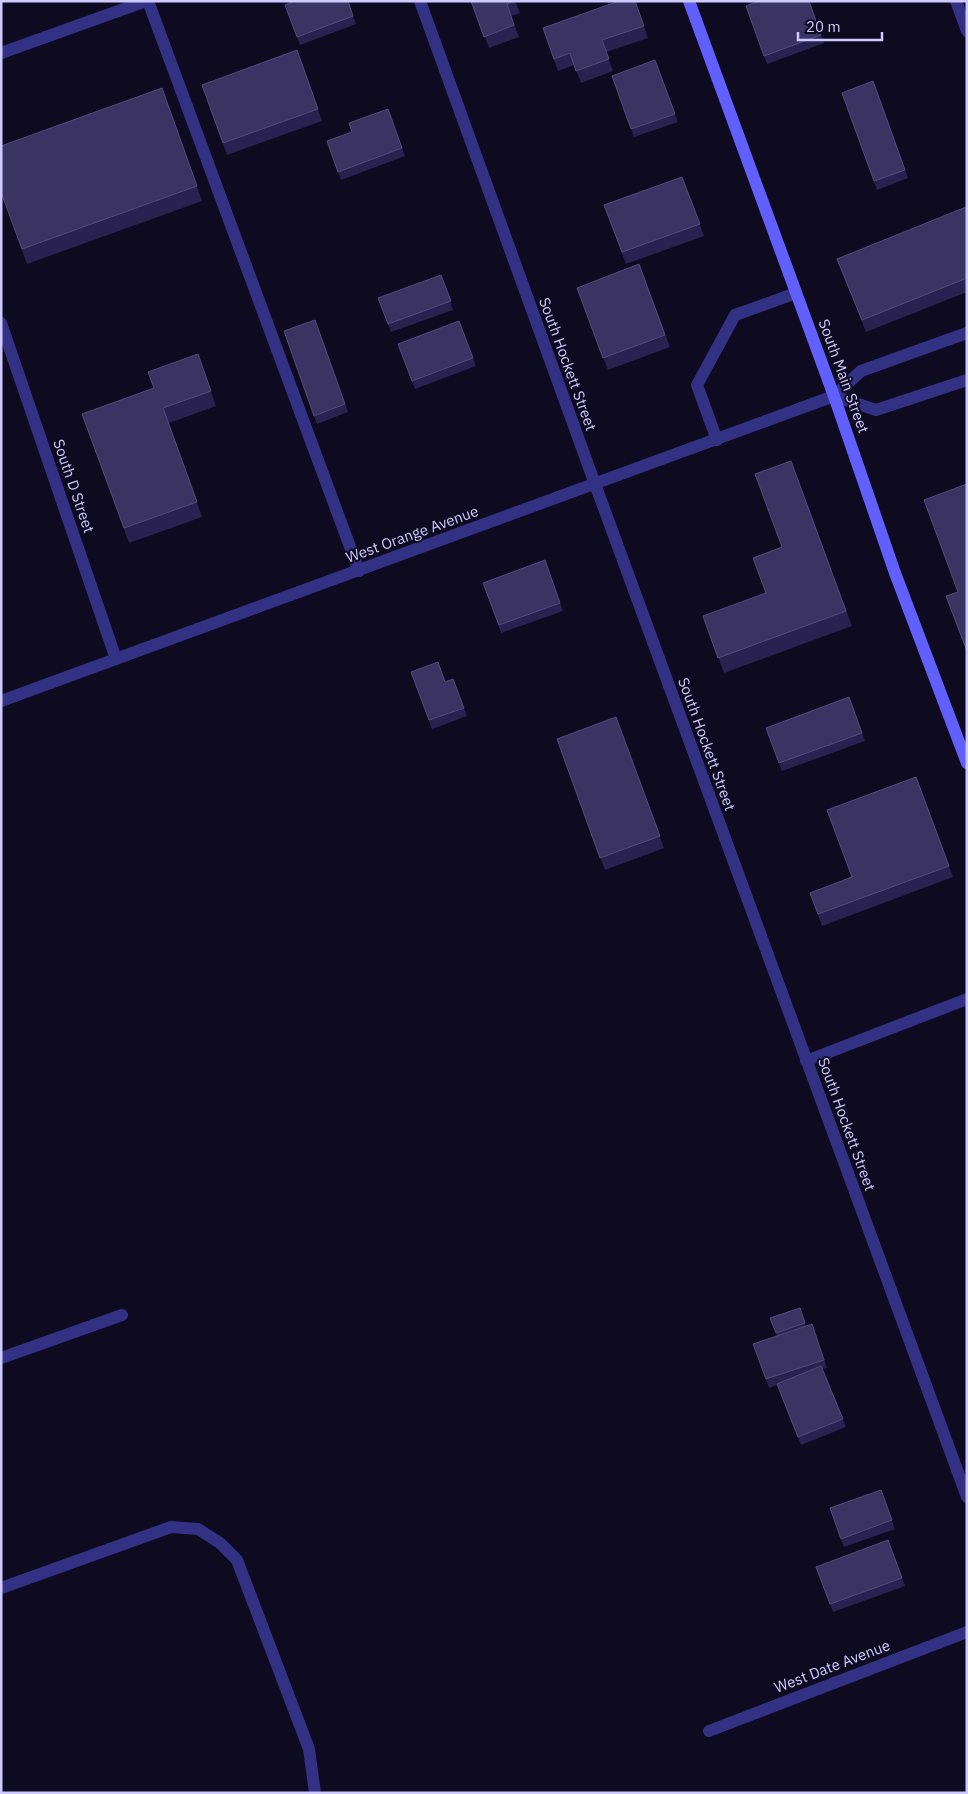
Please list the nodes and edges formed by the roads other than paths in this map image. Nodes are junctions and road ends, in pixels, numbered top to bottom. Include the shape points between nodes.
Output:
1 (147, 1) edge
2 (420, 1) edge
3 (689, 1) edge
4 (956, 1) edge
5 (967, 31) edge
6 (1, 52) edge
7 (796, 293) junction
8 (1, 323) edge
9 (967, 334) edge
10 (967, 380) edge
11 (834, 396) junction
12 (716, 440) junction
13 (595, 484) junction
14 (358, 570) junction
15 (116, 659) junction
16 (1, 701) edge
17 (967, 763) edge
18 (967, 999) edge
19 (806, 1061) junction
20 (122, 1316) dead end
21 (1, 1358) edge
22 (967, 1497) edge
23 (1, 1588) edge
24 (967, 1632) edge
25 (709, 1731) dead end
26 (315, 1793) edge

1 - 6 street
1 - 14 street
2 - 13 street, South Hockett Street
3 - 7 main road, South Main Street
4 - 5 street
7 - 11 main road, South Main Street
7 - 12 street via 735,315 697,385
8 - 15 street, South D Street
9 - 11 street via 861,371
10 - 11 street via 876,410
11 - 12 street, West Orange Avenue
11 - 17 main road, South Main Street via 895,573
12 - 13 street, West Orange Avenue
13 - 14 street, West Orange Avenue
13 - 19 street, South Hockett Street
14 - 15 street, West Orange Avenue
15 - 16 street, West Orange Avenue
18 - 19 street
19 - 22 street, South Hockett Street
20 - 21 street
23 - 26 street via 171,1527 198,1529 220,1543 238,1560 309,1749
24 - 25 street, West Date Avenue

